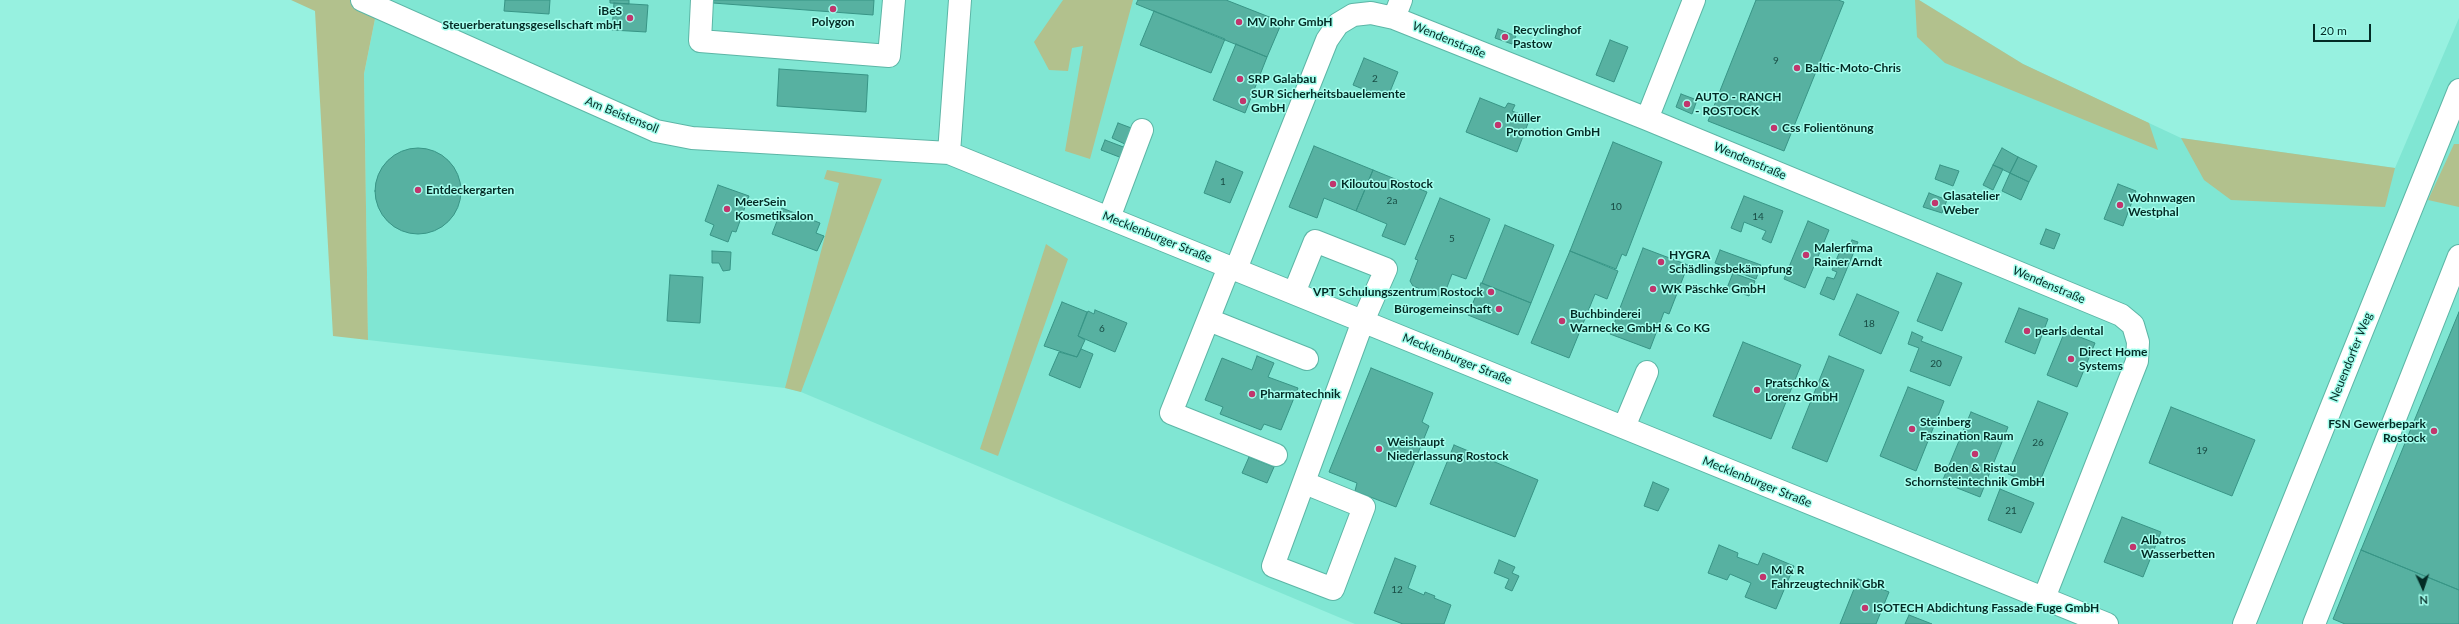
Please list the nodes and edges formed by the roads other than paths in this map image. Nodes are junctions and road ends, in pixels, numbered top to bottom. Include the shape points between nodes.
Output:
1 (362, 0) edge
2 (702, 0) edge
3 (894, 0) edge
4 (960, 0) edge
5 (1694, 0) edge
6 (1398, 9) edge
7 (2459, 90) edge
8 (1647, 119) junction
9 (1142, 130) dead end
10 (949, 153) junction
11 (1109, 218) junction
12 (2459, 256) edge
13 (1233, 268) junction
14 (1294, 293) junction
15 (1209, 320) junction
16 (1363, 321) junction
17 (1307, 359) dead end
18 (1647, 372) dead end
19 (1624, 427) junction
20 (1276, 455) dead end
21 (1305, 483) junction
22 (2044, 598) junction
23 (2107, 624) edge
24 (2244, 624) edge
25 (2314, 624) edge

1 - 10 street, Am Beistensoll via 656,131 699,139
2 - 3 street via 700,41 890,56
4 - 10 street
5 - 8 street
6 - 8 street, Wendenstraße
6 - 13 street, Wendenstraße via 1353,15 1338,24 1327,40
7 - 24 street, Neuendorfer Weg
8 - 22 street, Wendenstraße via 2114,312 2133,325 2138,342 2136,361
9 - 11 street
10 - 11 street, Mecklenburger Straße
11 - 13 street, Mecklenburger Straße
12 - 25 street
13 - 14 street, Mecklenburger Straße
13 - 15 street, Wendenstraße
14 - 16 street, Mecklenburger Straße
14 - 16 street via 1315,242 1386,269
15 - 17 street
15 - 20 street, Wendenstraße via 1171,413
16 - 19 street, Mecklenburger Straße
16 - 21 street
18 - 19 street
19 - 22 street, Mecklenburger Straße
21 - 21 street via 1273,566 1333,589 1364,507
22 - 23 street, Mecklenburger Straße

